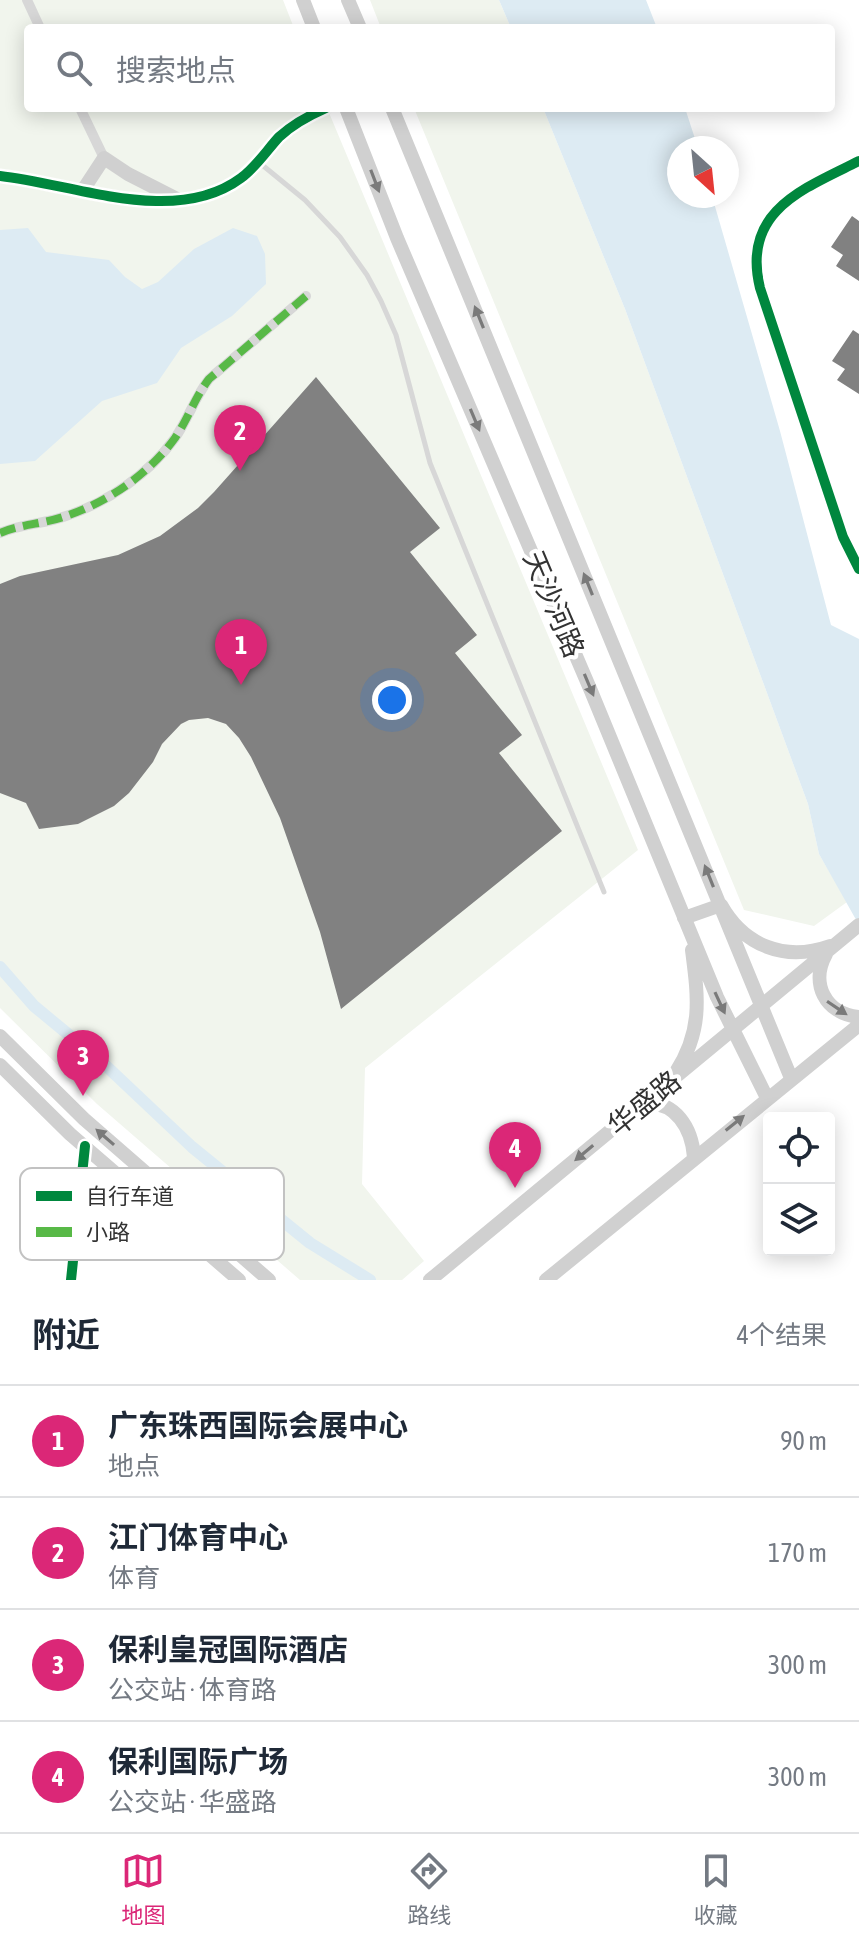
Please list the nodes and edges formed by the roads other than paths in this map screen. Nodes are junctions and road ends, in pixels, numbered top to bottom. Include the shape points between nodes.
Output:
1 (27, 0) edge
2 (303, 0) edge
3 (348, 0) edge
4 (38, 24) edge
5 (312, 24) edge
6 (358, 24) edge
7 (82, 112) edge
8 (319, 112) edge
9 (348, 112) edge
10 (394, 112) edge
11 (104, 158) junction
12 (257, 161) junction
13 (859, 161) edge
14 (0, 176) edge
15 (83, 190) junction
16 (181, 201) junction
17 (306, 296) dead end
18 (3, 531) edge
19 (859, 569) edge
20 (604, 892) dead end
21 (721, 905) junction
22 (687, 924) junction
23 (859, 925) edge
24 (838, 943) junction
25 (760, 1007) junction
26 (859, 1017) edge
27 (859, 1025) edge
28 (733, 1030) junction
29 (0, 1036) edge
30 (0, 1065) edge
31 (791, 1078) junction
32 (668, 1083) junction
33 (767, 1098) junction
34 (643, 1104) junction
35 (85, 1146) junction
36 (694, 1157) junction
37 (83, 1168) edge
38 (110, 1168) edge
39 (140, 1168) edge
40 (73, 1260) edge
41 (216, 1260) edge
42 (246, 1260) edge
43 (71, 1280) edge
44 (239, 1280) edge
45 (269, 1280) edge
46 (430, 1280) edge
47 (546, 1280) edge

1 - 4 street
2 - 5 main road
3 - 6 main road
7 - 11 street
8 - 12 main road via 282,134
9 -> 22 main road, 天沙河路
21 -> 10 main road, 天沙河路
11 - 15 main road
11 - 16 main road
12 - 16 main road via 241,178 211,194
12 - 20 lane via 340,237 381,301 396,335 430,463
13 - 19 street via 783,203 763,231 756,265 838,523
14 - 15 main road
15 - 16 main road via 152,202
17 - 18 street via 209,379 176,436 136,478 65,517
21 - 22 main road
21 - 24 main road via 738,930 763,947 793,953
21 - 25 main road, 天沙河路
22 -> 28 main road, 天沙河路
22 - 32 main road via 698,991 696,1024 686,1055
23 - 24 main road, 华盛路
24 - 25 main road, 华盛路
24 -> 26 main road via 820,965 821,994 842,1014
25 - 28 main road, 华盛路
25 - 31 main road, 天沙河路
27 - 31 main road
28 - 32 main road, 华盛路
28 - 33 main road, 天沙河路
39 -> 29 main road
30 - 35 main road
31 - 33 main road
32 - 34 main road, 华盛路
36 -> 33 main road
34 - 36 main road via 660,1105 683,1121
34 -> 46 main road, 华盛路
35 - 37 street
35 - 38 main road
36 - 47 main road
40 - 43 street
41 - 44 main road
45 -> 42 main road

